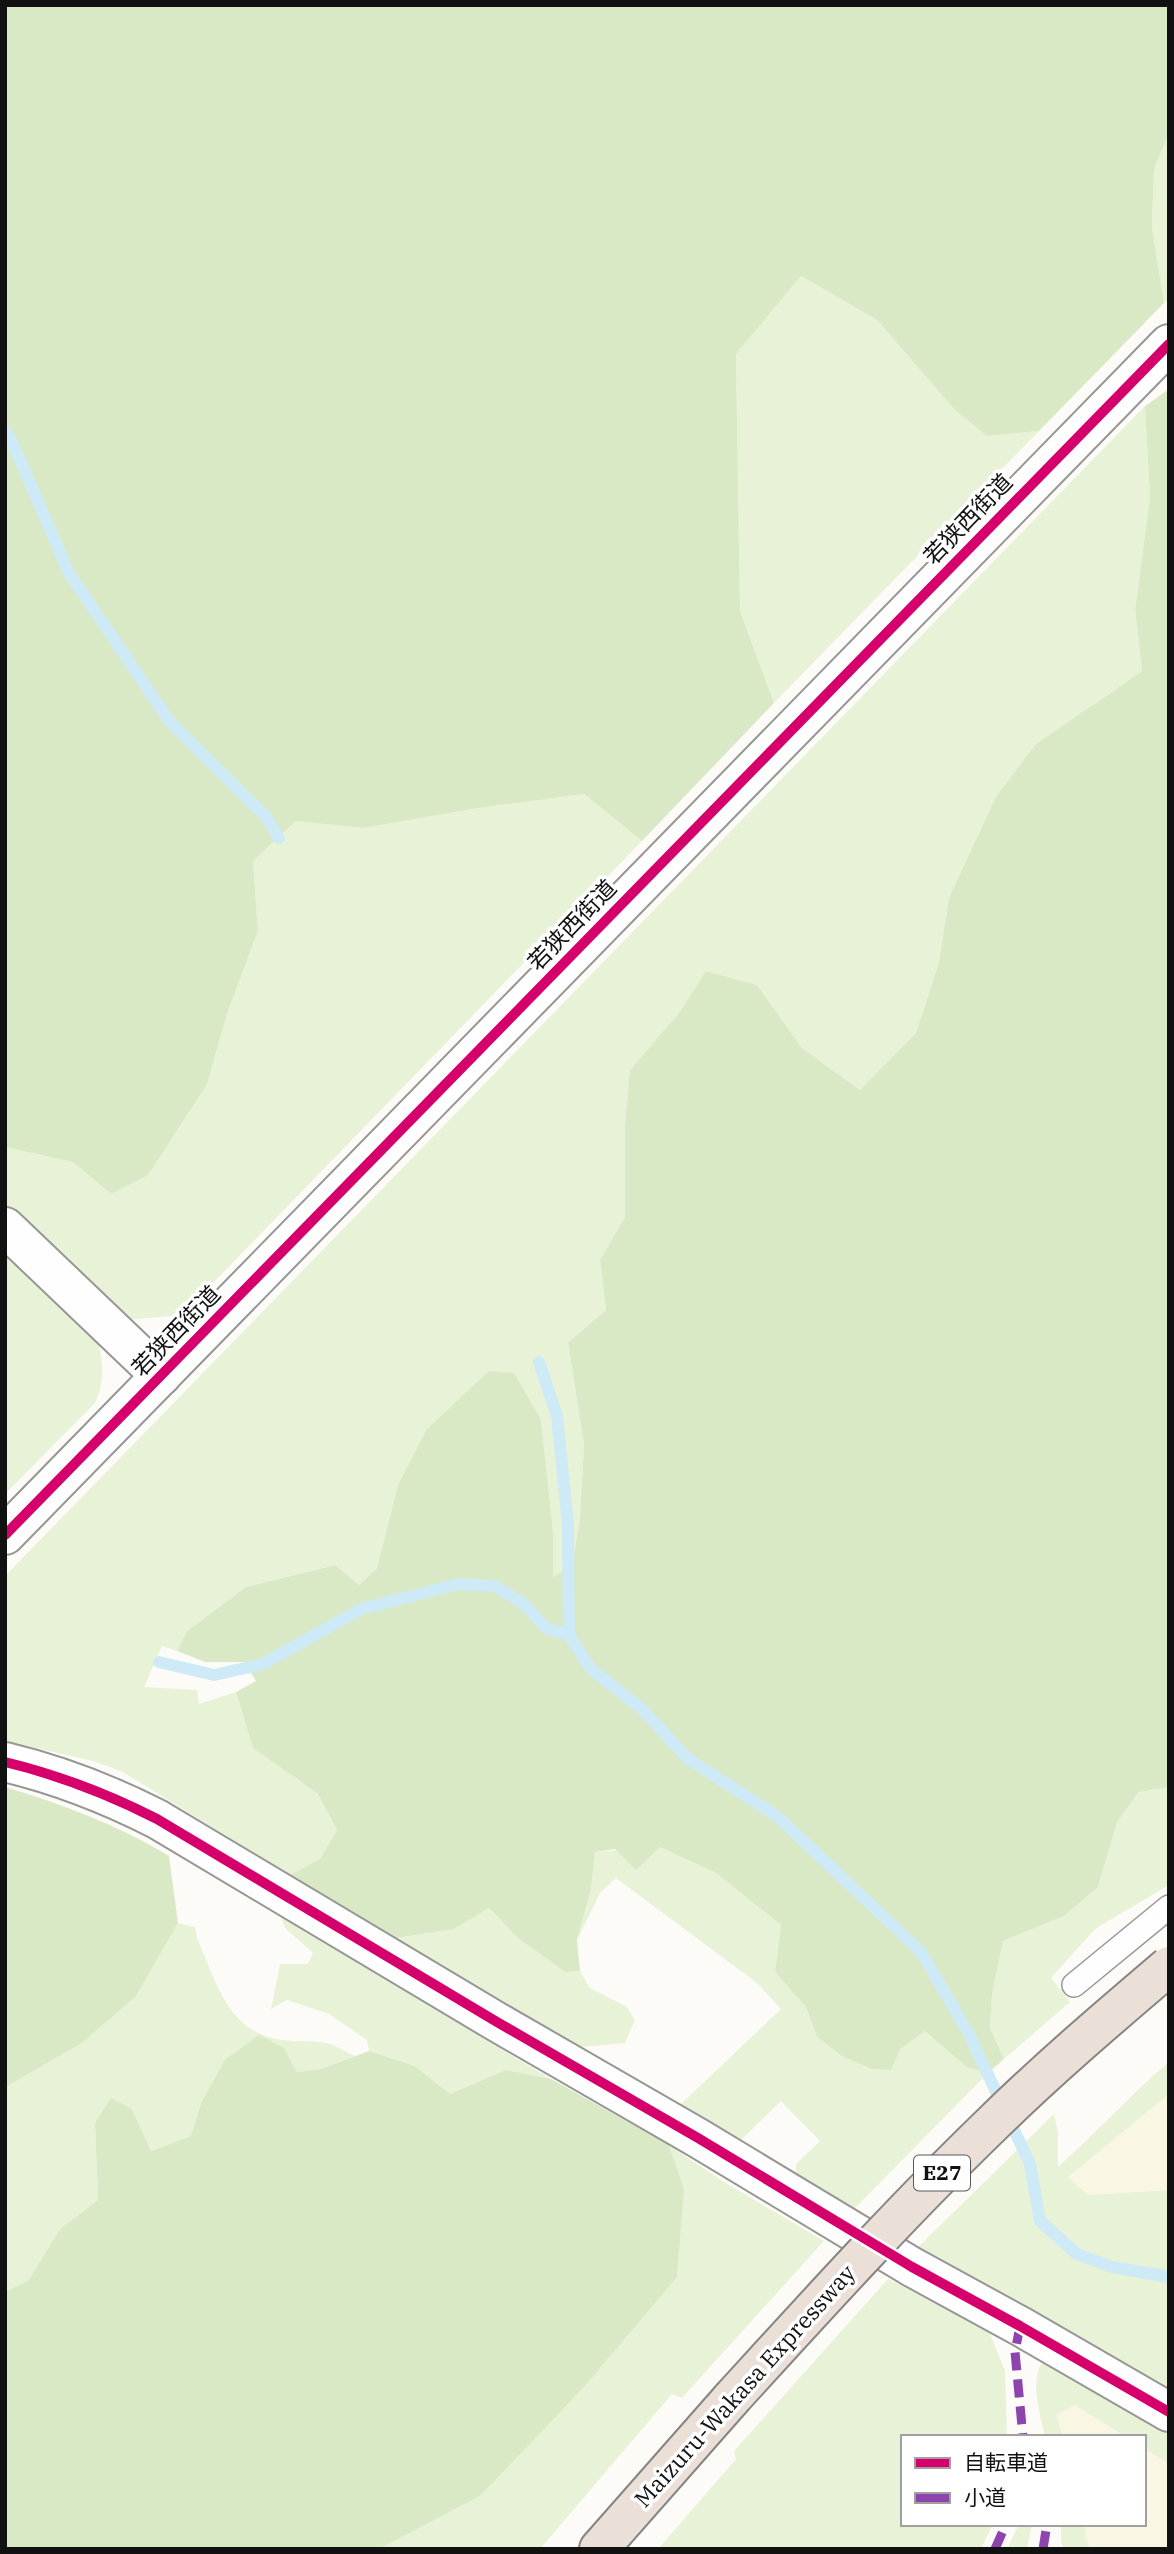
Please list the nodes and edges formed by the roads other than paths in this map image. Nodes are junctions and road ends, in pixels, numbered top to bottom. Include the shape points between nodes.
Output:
1 (1169, 344) edge
2 (5, 1227) edge
3 (161, 1376) junction
4 (5, 1535) edge
5 (5, 1762) edge
6 (1169, 1907) edge
7 (1169, 1966) edge
8 (1074, 1985) dead end
9 (1169, 2413) edge
10 (599, 2549) edge

1 - 3 street, 若狭西街道
2 - 3 street
3 - 4 street, 若狭西街道
5 - 9 street via 92,1789 157,1819 912,2267
6 - 8 lane
7 - 10 highway, Maizuru-Wakasa Expressway / E27, bridge via 992,2124 828,2293

